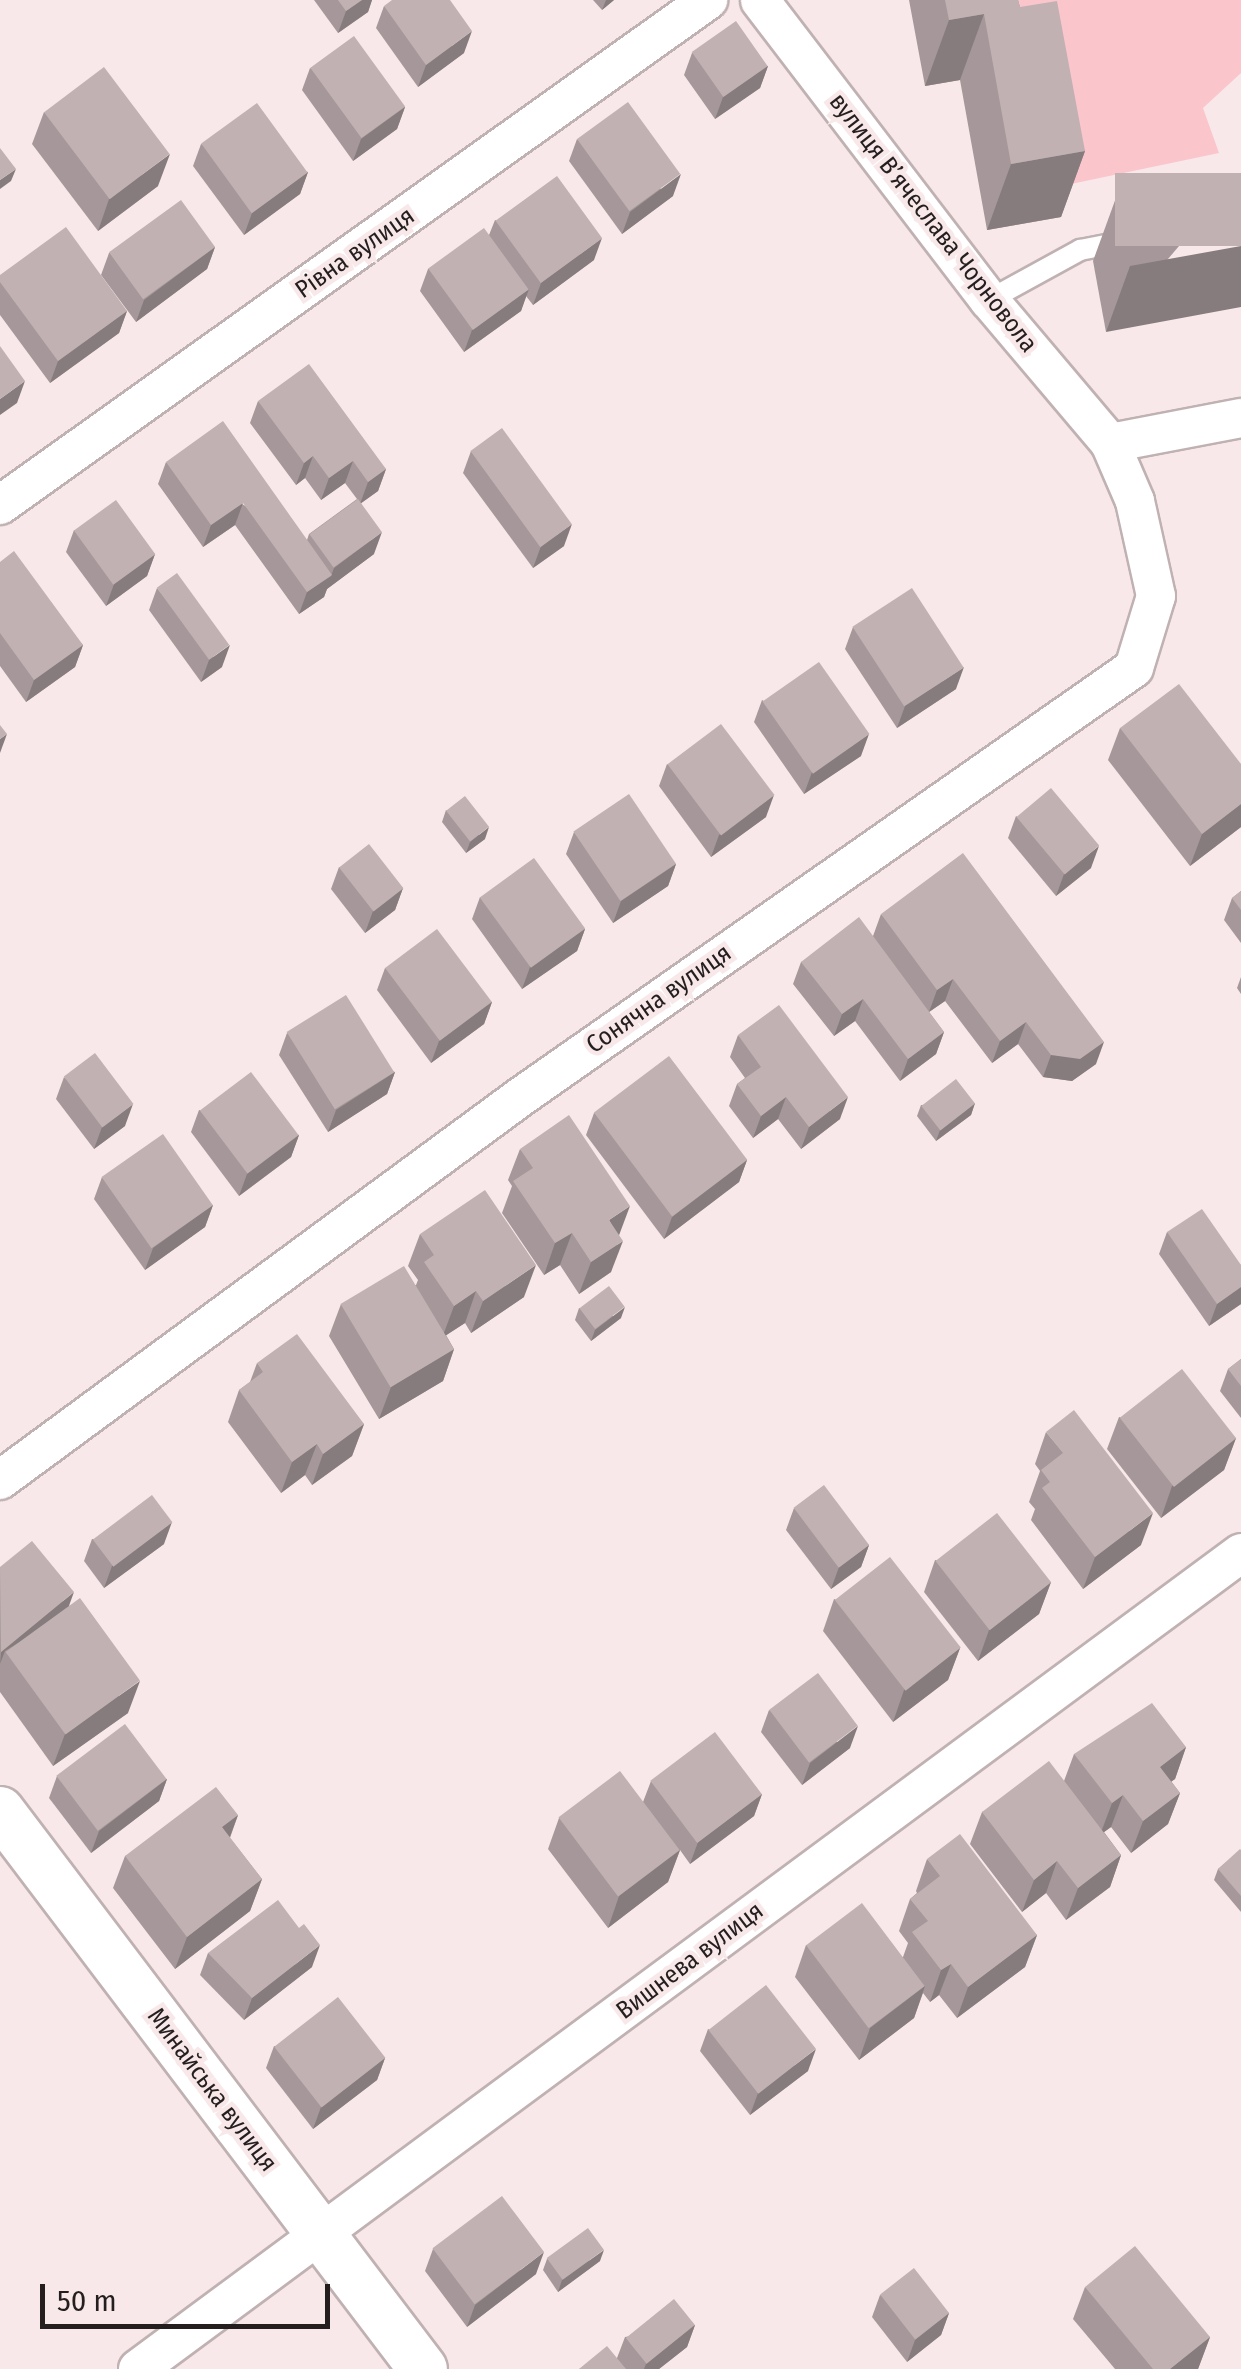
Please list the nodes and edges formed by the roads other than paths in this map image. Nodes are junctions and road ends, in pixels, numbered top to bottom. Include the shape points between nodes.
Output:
1 (708, 0) edge
2 (760, 0) edge
3 (1147, 237) edge
4 (990, 300) junction
5 (1241, 418) edge
6 (1110, 442) junction
7 (0, 505) edge
8 (0, 1480) edge
9 (1241, 1553) edge
10 (0, 1811) edge
11 (321, 2234) junction
12 (138, 2369) edge
13 (423, 2369) edge

1 - 7 street, Рівна вулиця
2 - 4 street, вулиця Вʼячеслава Чорновола
3 - 4 lane via 1080,250
4 - 6 street, вулиця Вʼячеслава Чорновола
5 - 6 street
6 - 8 street, Сонячна вулиця via 1135,501 1156,596 1134,668 519,1098
9 - 11 street, Вишнева вулиця
10 - 11 street, Минайська вулиця
11 - 12 street, Вишнева вулиця
11 - 13 street, Минайська вулиця

